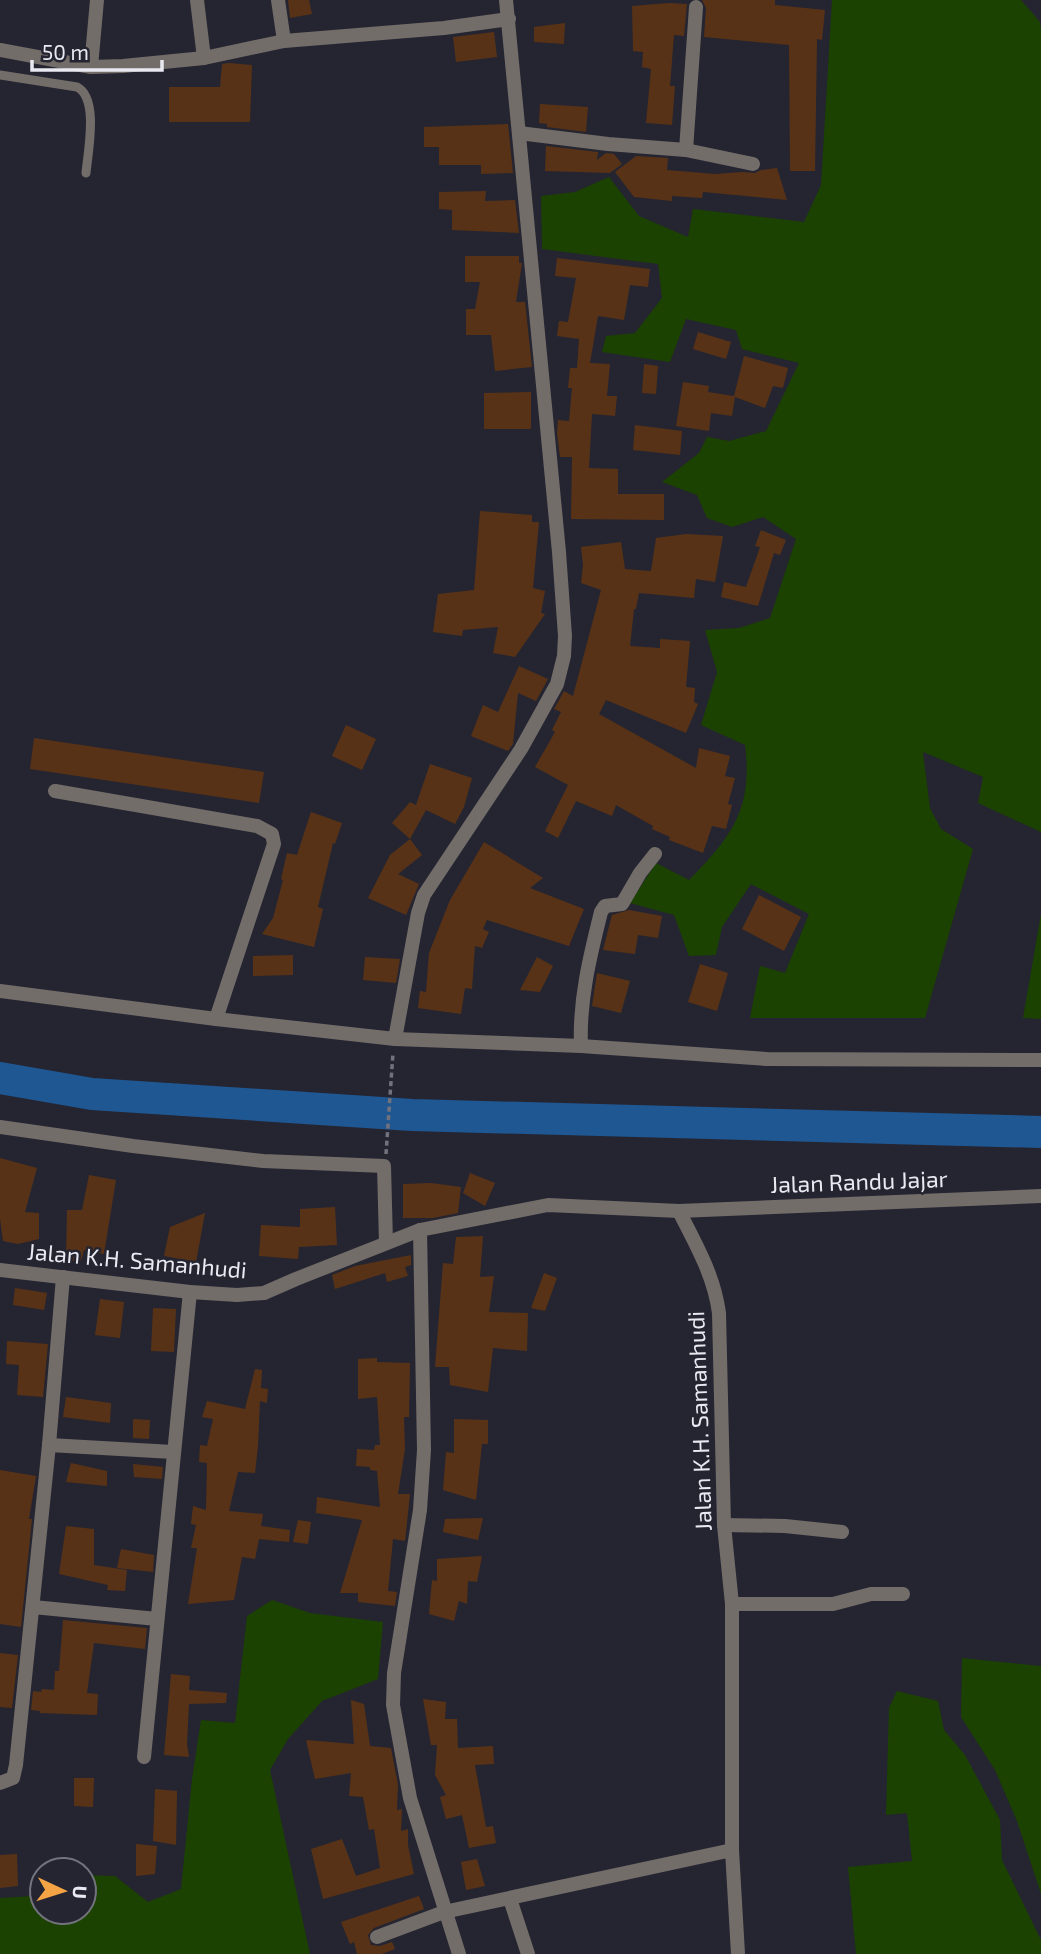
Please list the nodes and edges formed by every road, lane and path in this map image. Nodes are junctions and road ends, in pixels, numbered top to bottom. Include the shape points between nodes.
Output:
1 (97, 0) edge
2 (197, 0) edge
3 (278, 0) edge
4 (506, 0) edge
5 (696, 7) dead end
6 (509, 19) junction
7 (284, 41) junction
8 (0, 50) edge
9 (204, 58) junction
10 (91, 67) junction
11 (0, 75) edge
12 (519, 133) junction
13 (687, 150) junction
14 (753, 164) dead end
15 (86, 173) dead end
16 (55, 791) dead end
17 (655, 854) dead end
18 (0, 991) edge
19 (216, 1019) junction
20 (395, 1039) junction
21 (581, 1046) junction
22 (1041, 1060) edge
23 (391, 1063) dead end
24 (0, 1127) edge
25 (386, 1157) dead end
26 (1041, 1196) edge
27 (679, 1211) junction
28 (420, 1230) junction
29 (386, 1243) junction
30 (0, 1270) edge
31 (63, 1277) junction
32 (190, 1292) junction
33 (49, 1445) junction
34 (173, 1452) junction
35 (724, 1525) junction
36 (842, 1532) dead end
37 (903, 1594) dead end
38 (732, 1604) junction
39 (33, 1607) junction
40 (157, 1619) junction
41 (144, 1757) dead end
42 (0, 1783) edge
43 (732, 1850) junction
44 (510, 1899) junction
45 (444, 1912) junction
46 (377, 1937) dead end
47 (459, 1954) edge
48 (528, 1954) edge
49 (738, 1954) edge

1 - 10 street
2 - 9 street
3 - 7 street
4 - 6 street
5 - 13 street
6 - 7 street
6 - 12 street
7 - 9 street
8 - 10 street
9 - 10 street
11 - 15 lane via 85,91 90,121
12 - 13 street
12 - 20 street via 559,552 564,656 557,684 521,749 424,895
13 - 14 street
16 - 19 street via 257,826 272,834 274,844
17 - 21 street via 622,904 602,907 588,958
18 - 19 street
19 - 20 street
20 - 21 street
21 - 22 street via 766,1059
23 - 25 path
24 - 29 street via 263,1161 384,1166
26 - 27 street, Jalan Randu Jajar
27 - 28 street, Jalan K.H. Samanhudi via 548,1205
27 - 35 street, Jalan K.H. Samanhudi via 709,1270 718,1303
28 - 29 street, Jalan K.H. Samanhudi
28 - 45 street via 423,1462 393,1691 410,1798
29 - 32 street, Jalan K.H. Samanhudi via 264,1293
30 - 31 street, Jalan K.H. Samanhudi
31 - 32 street, Jalan K.H. Samanhudi
31 - 33 street
32 - 34 street
33 - 34 street
33 - 39 street
34 - 40 street
35 - 36 street
35 - 38 street, Jalan K.H. Samanhudi
37 - 38 street via 871,1594 833,1604
38 - 43 street, Jalan K.H. Samanhudi
39 - 40 street
39 - 42 street via 15,1773
40 - 41 street
43 - 44 street
43 - 49 street, Jalan K.H. Samanhudi
44 - 45 street
44 - 48 street
45 - 46 street
45 - 47 street

